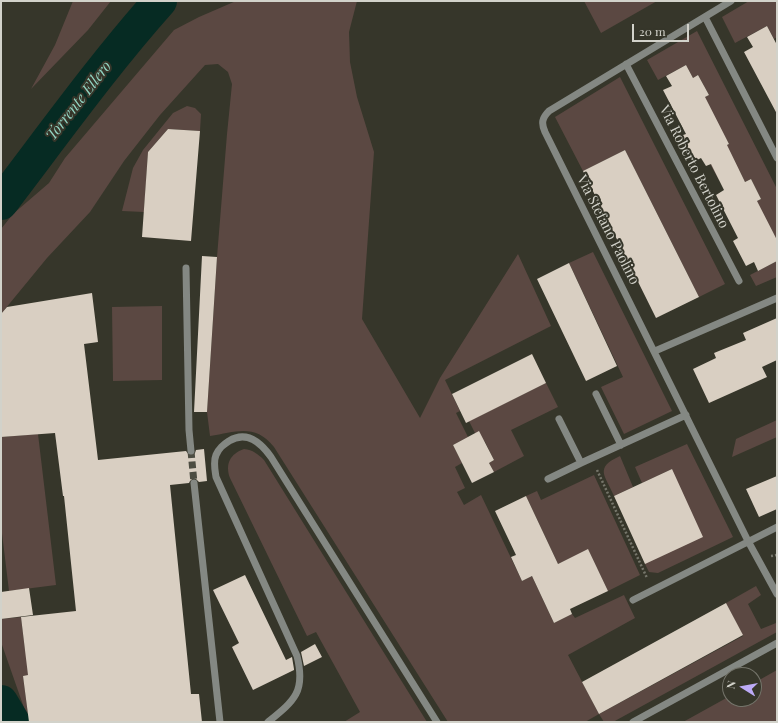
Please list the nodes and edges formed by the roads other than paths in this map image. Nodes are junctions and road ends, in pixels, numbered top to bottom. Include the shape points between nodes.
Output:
1 (731, 1) edge
2 (705, 17) junction
3 (626, 64) junction
4 (777, 158) edge
5 (186, 268) dead end
6 (739, 281) dead end
7 (777, 298) edge
8 (655, 351) junction
9 (596, 394) dead end
10 (686, 415) junction
11 (560, 419) dead end
12 (621, 445) junction
13 (191, 451) tunnel mouth
14 (581, 463) junction
15 (548, 479) dead end
16 (194, 483) tunnel mouth
17 (777, 526) edge
18 (748, 540) junction
19 (777, 594) edge
20 (633, 600) dead end
21 (777, 643) edge
22 (220, 722) edge
23 (268, 722) edge
24 (437, 722) edge
25 (633, 722) edge

1 - 2 street
2 - 3 street
2 - 4 street
3 - 6 street, Via Roberto Bertolino
3 - 8 street, Via Stefano Paolino via 549,111 542,123
5 - 13 street
7 - 8 street
8 - 10 street, Via Stefano Paolino
9 - 12 street
10 - 12 street
10 - 18 street, Via Stefano Paolino
11 - 14 street
12 - 14 street
14 - 15 street
16 - 22 street
17 - 18 street
18 - 19 street, Via Stefano Paolino
18 - 20 street
21 - 25 street
23 - 24 street via 290,704 296,695 301,671 297,656 216,477 216,456 222,446 244,436 264,447 271,457

